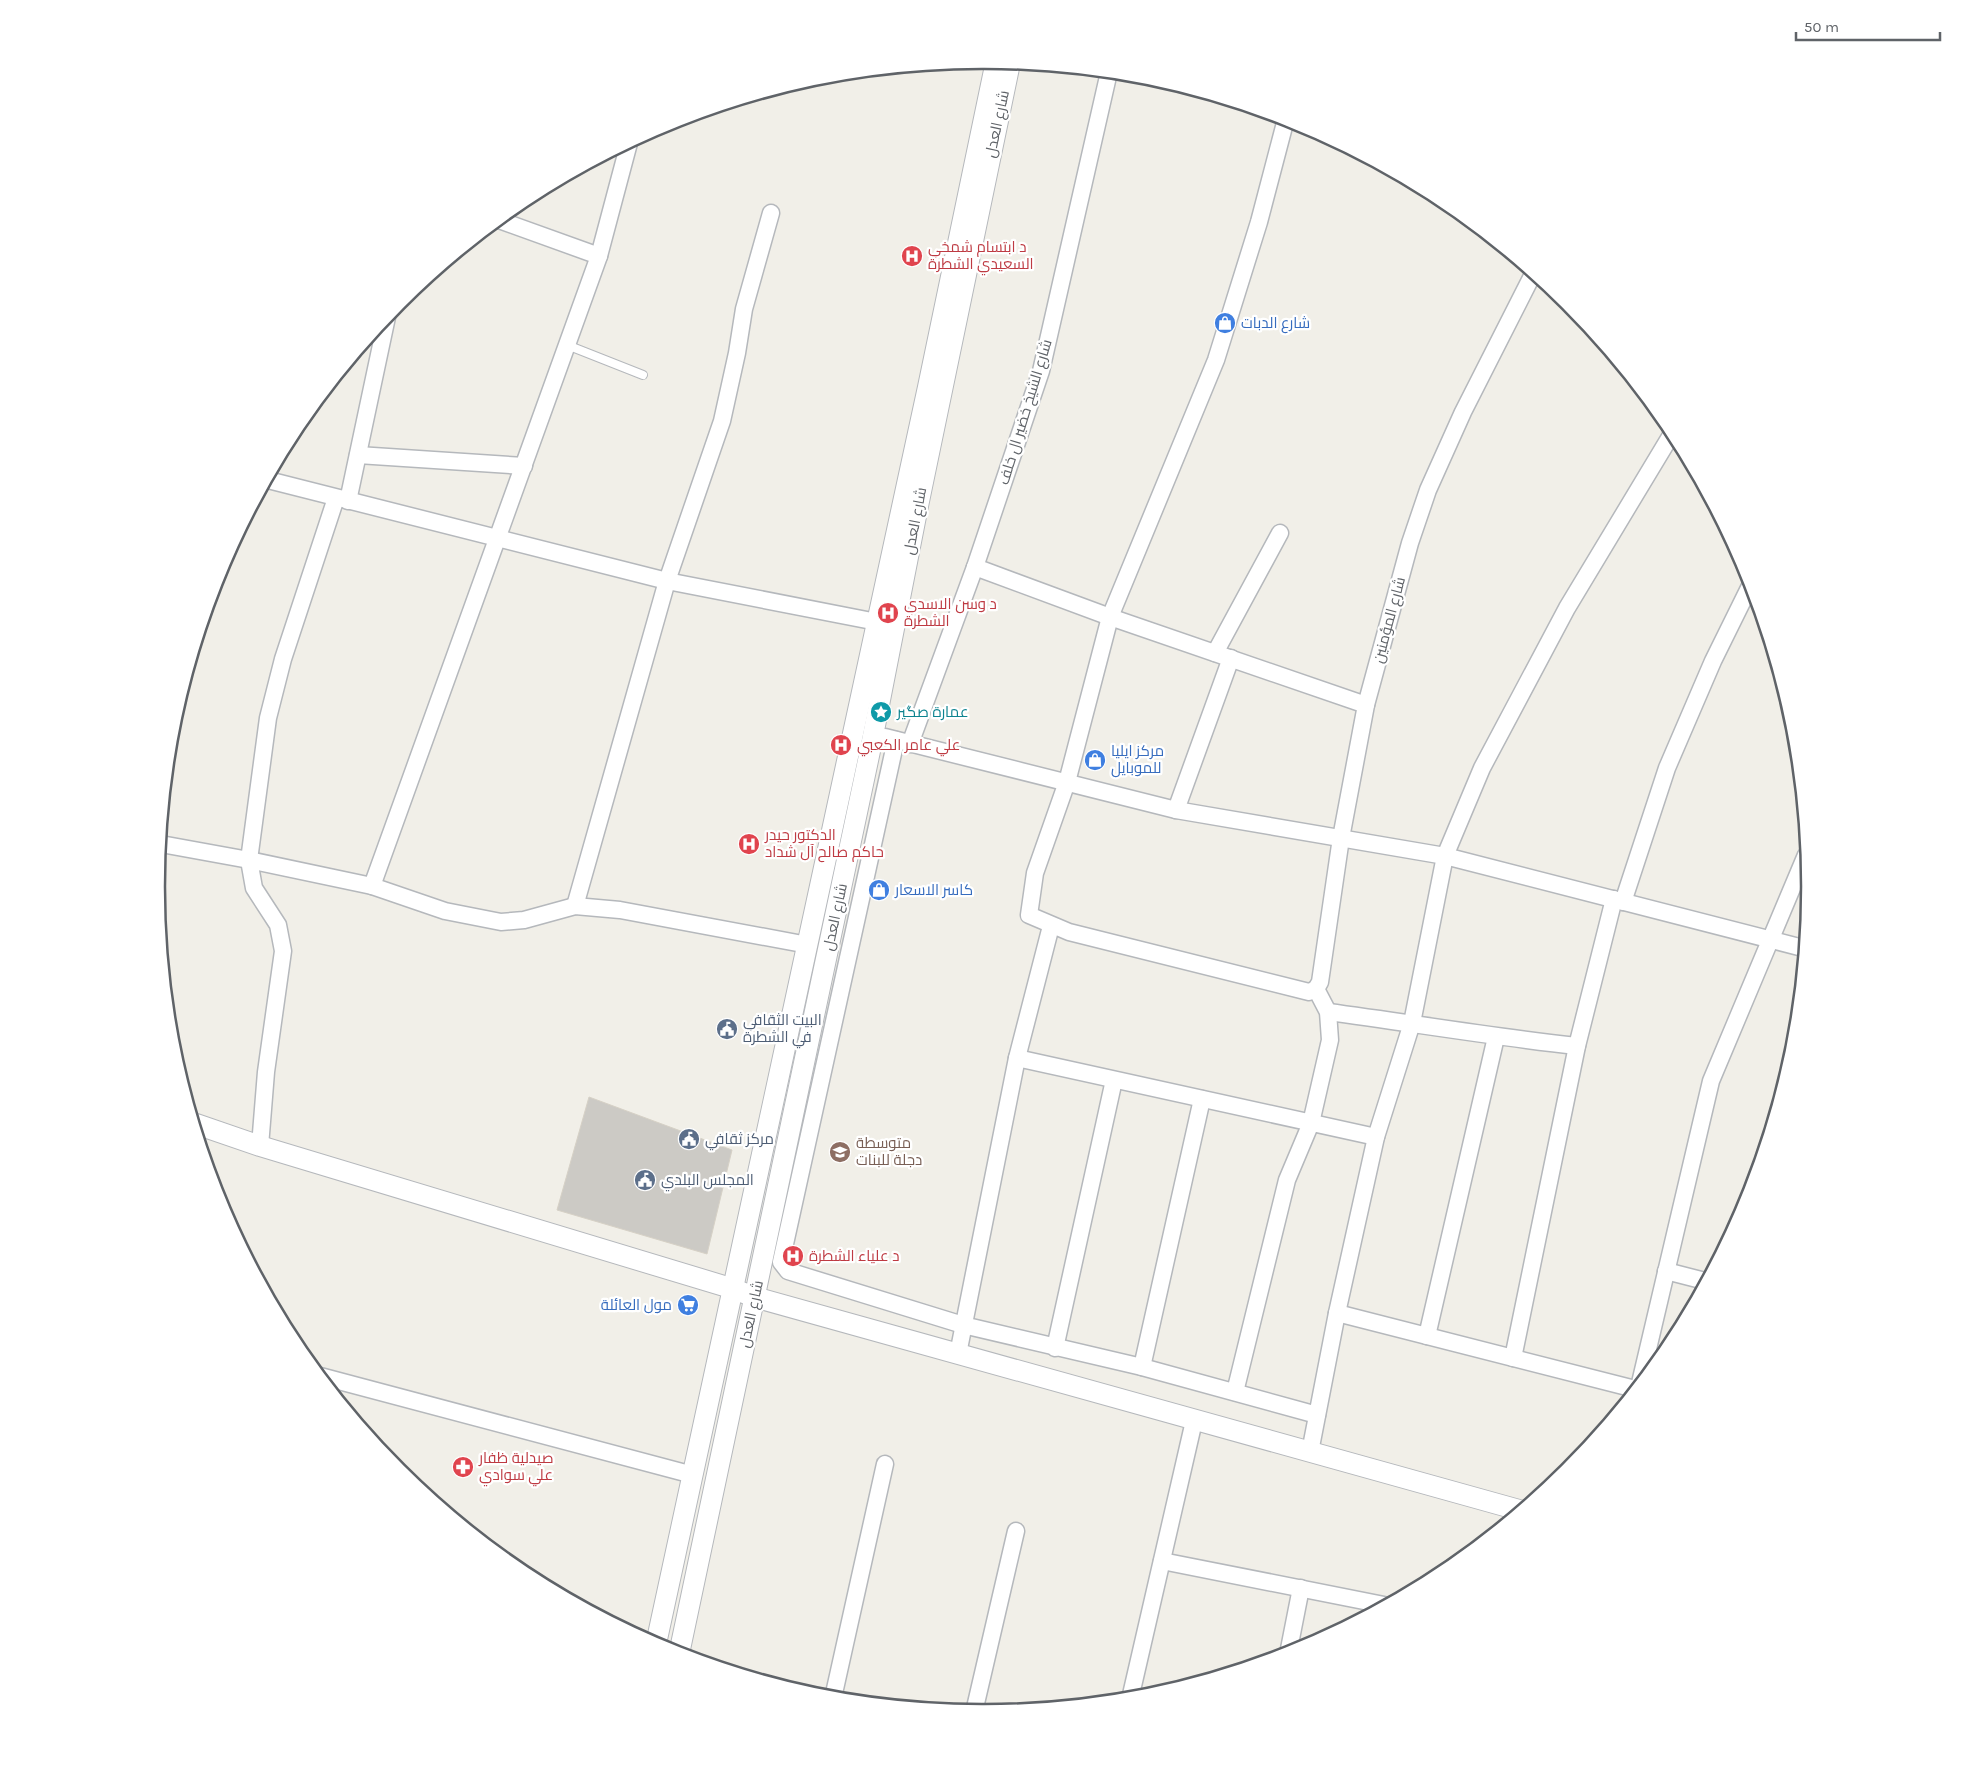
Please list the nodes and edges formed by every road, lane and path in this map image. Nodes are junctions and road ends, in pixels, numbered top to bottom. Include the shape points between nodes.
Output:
1 (994, 69) edge
2 (1009, 70) edge
3 (1107, 78) edge
4 (1284, 126) edge
5 (628, 150) edge
6 (771, 213) dead end
7 (507, 223) edge
8 (598, 256) junction
9 (1530, 280) edge
10 (383, 331) edge
11 (567, 345) junction
12 (643, 375) dead end
13 (1668, 440) edge
14 (358, 455) junction
15 (524, 466) junction
16 (273, 481) edge
17 (342, 499) junction
18 (1280, 533) dead end
19 (498, 539) junction
20 (975, 567) junction
21 (667, 581) junction
22 (1746, 594) edge
23 (1110, 617) junction
24 (878, 622) junction
25 (1215, 653) junction
26 (1231, 658) junction
27 (1366, 704) junction
28 (873, 734) junction
29 (903, 742) junction
30 (1067, 782) junction
31 (1176, 810) junction
32 (1341, 838) junction
33 (167, 845) edge
34 (1444, 856) junction
35 (249, 860) junction
36 (1800, 868) edge
37 (372, 886) junction
38 (1619, 901) junction
39 (575, 906) junction
40 (1051, 926) junction
41 (1770, 939) junction
42 (808, 946) junction
43 (1798, 947) edge
44 (1316, 989) junction
45 (1328, 1012) junction
46 (1412, 1022) junction
47 (1496, 1037) junction
48 (1577, 1046) junction
49 (1017, 1058) junction
50 (1114, 1080) junction
51 (1202, 1099) junction
52 (1311, 1123) junction
53 (202, 1126) edge
54 (1376, 1137) junction
55 (260, 1146) junction
56 (1666, 1271) junction
57 (1699, 1280) edge
58 (734, 1289) junction
59 (754, 1297) junction
60 (1337, 1313) junction
61 (964, 1325) junction
62 (1427, 1336) junction
63 (1055, 1348) junction
64 (958, 1354) junction
65 (1513, 1358) junction
66 (1142, 1367) junction
67 (1643, 1369) edge
68 (330, 1379) edge
69 (1629, 1388) edge
70 (1234, 1392) junction
71 (1317, 1415) junction
72 (1194, 1421) junction
73 (1310, 1452) junction
74 (885, 1464) dead end
75 (693, 1475) junction
76 (1511, 1510) edge
77 (1016, 1531) dead end
78 (1162, 1560) junction
79 (1301, 1588) junction
80 (1376, 1603) edge
81 (658, 1636) edge
82 (1290, 1644) edge
83 (681, 1646) edge
84 (836, 1691) edge
85 (1132, 1691) edge
86 (976, 1704) edge

1 - 24 street, شارع العدل
2 - 28 street, شارع العدل
3 - 20 street, شارع الشيخ خضير ال خلف via 1041,371
4 - 23 street via 1259,222 1216,360
5 - 8 street
6 - 21 street via 744,309 722,421
7 - 8 street
8 - 11 street
9 - 27 street, شارع المؤمنين via 1428,490 1410,543
10 - 14 street
11 - 12 lane
11 - 15 street
13 - 34 street via 1567,608 1482,768
14 - 15 street
14 - 17 street
15 - 19 street
16 - 17 street
17 - 19 street
17 - 35 street via 283,659 268,718
18 - 25 street
19 - 21 street
19 - 37 street
20 - 23 street
20 - 29 street, شارع الشيخ خضير ال خلف
21 - 24 street
21 - 39 street
22 - 38 street via 1712,661 1667,768
23 - 25 street
23 - 30 street
24 - 42 street, شارع العدل
25 - 26 street
26 - 27 street
26 - 31 street
27 - 32 street, شارع المؤمنين
28 - 29 street
28 - 59 street, شارع العدل
29 - 30 street
29 - 61 street, شارع الشيخ خضير ال خلف via 781,1262 788,1271
30 - 31 street
30 - 40 street via 1035,873 1029,915
31 - 32 street
32 - 34 street
32 - 44 street, شارع المؤمنين via 1320,982
33 - 35 street
34 - 38 street
34 - 46 street
35 - 37 street
35 - 55 street via 254,888 278,925 283,951 266,1072
36 - 41 street
37 - 39 street via 444,911 501,922 524,920
38 - 41 street
38 - 48 street
39 - 42 street via 620,910
40 - 44 street via 1309,992
40 - 49 street
41 - 43 street
41 - 56 street via 1712,1081
42 - 58 street, شارع العدل
44 - 45 street
45 - 46 street
45 - 52 street via 1330,1040
46 - 47 street
46 - 54 street
47 - 48 street
47 - 62 street
48 - 65 street
49 - 50 street
49 - 61 street
50 - 51 street
50 - 63 street
51 - 52 street
51 - 66 street
52 - 54 street
52 - 70 street via 1287,1180
53 - 55 street
54 - 60 street
55 - 58 street
56 - 57 street
56 - 67 street
58 - 59 street
58 - 75 street, شارع العدل
59 - 64 street
59 - 83 street, شارع العدل
60 - 62 street
60 - 71 street
61 - 63 street
61 - 64 street
62 - 65 street
63 - 66 street
64 - 72 street
65 - 69 street
66 - 70 street
68 - 75 street
70 - 71 street
71 - 73 street
72 - 73 street
72 - 78 street
73 - 76 street
74 - 84 street
75 - 81 street, شارع العدل
77 - 86 street
78 - 79 street
78 - 85 street
79 - 80 street
79 - 82 street

